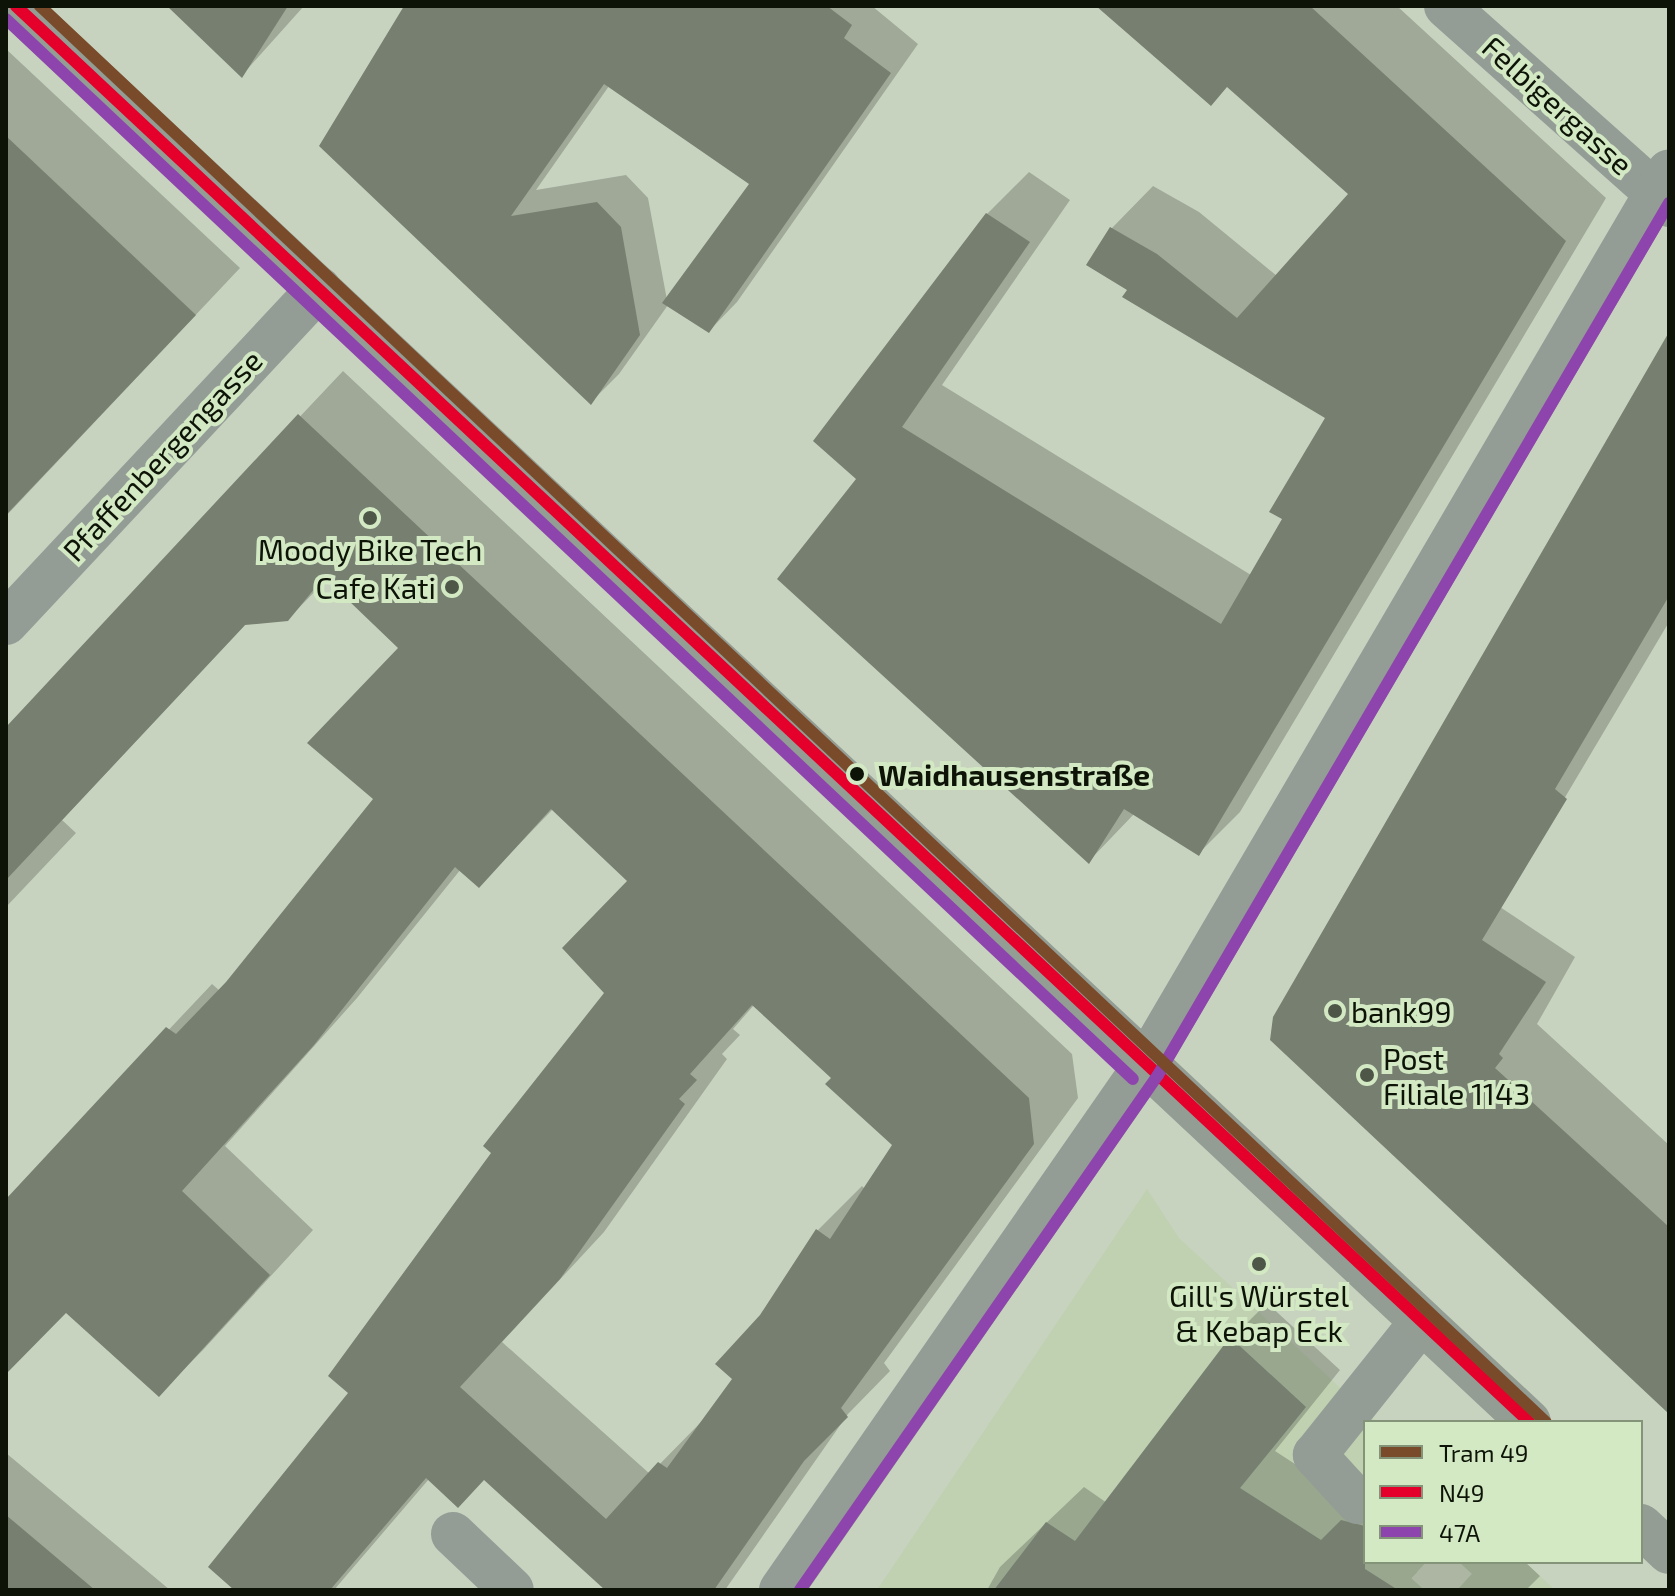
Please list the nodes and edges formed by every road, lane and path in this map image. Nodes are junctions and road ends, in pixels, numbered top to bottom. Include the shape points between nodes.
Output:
1 (16, 6) edge
2 (1446, 6) edge
3 (1665, 190) edge
4 (319, 288) junction
5 (6, 623) edge
6 (1144, 1067) junction
7 (1421, 1322) junction
8 (1527, 1420) edge
9 (1358, 1502) dead end
10 (1643, 1528) edge
11 (453, 1534) dead end
12 (1669, 1552) edge
13 (512, 1590) edge
14 (781, 1590) edge

1 - 4 main road
2 - 3 street, Felbigergasse
3 - 6 street
4 - 5 street, Pfaffenbergengasse
4 - 6 main road
6 - 7 main road
6 - 14 street
7 - 8 main road
7 - 9 street via 1315,1455
10 - 12 main road
11 - 13 street

